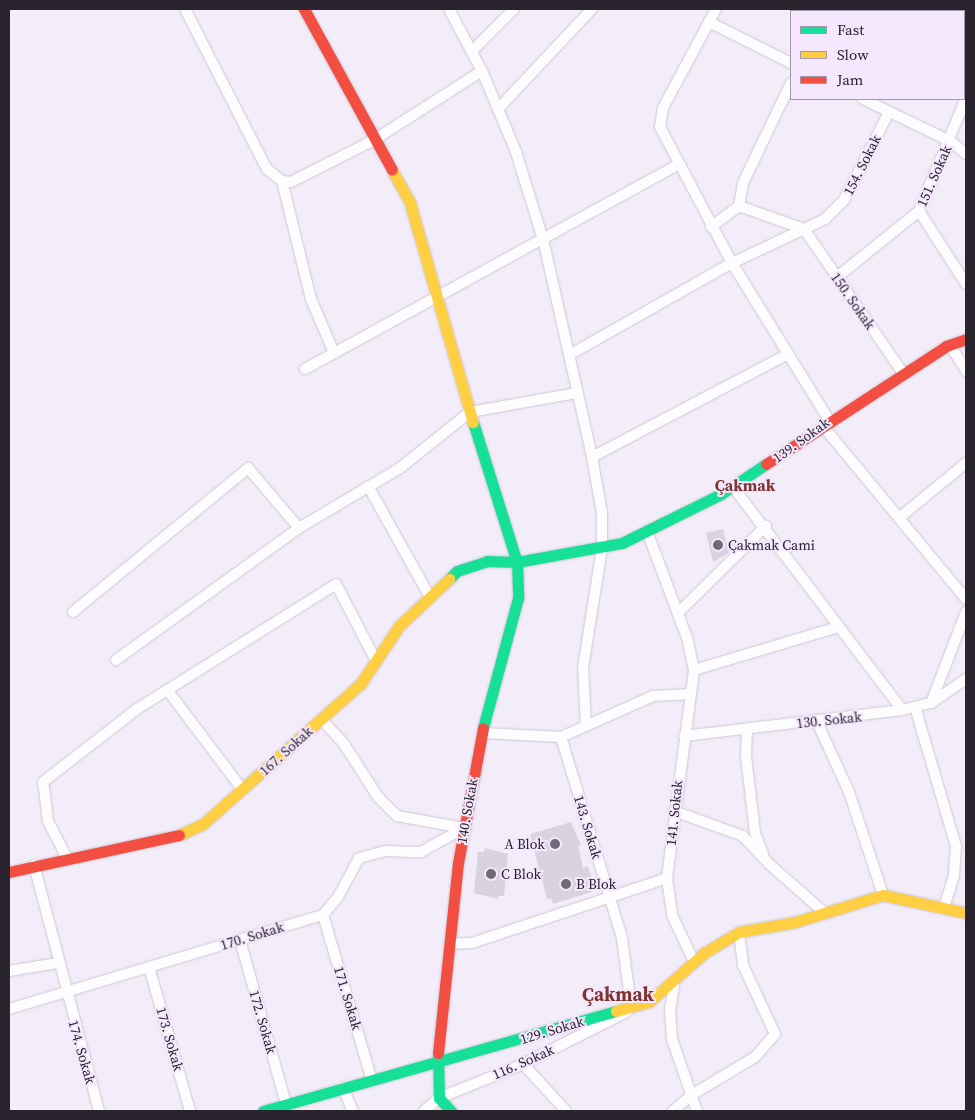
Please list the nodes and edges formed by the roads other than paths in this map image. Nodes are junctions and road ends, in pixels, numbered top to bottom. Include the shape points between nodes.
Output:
1 (185, 9) edge
2 (304, 9) edge
3 (450, 9) edge
4 (514, 9) edge
5 (592, 9) edge
6 (716, 9) edge
7 (709, 22) junction
8 (472, 51) junction
9 (790, 62) edge
10 (482, 71) junction
11 (790, 85) edge
12 (966, 98) edge
13 (865, 100) edge
14 (498, 109) junction
15 (889, 112) junction
16 (374, 140) junction
17 (950, 141) junction
18 (966, 154) edge
19 (677, 165) junction
20 (282, 181) junction
21 (739, 206) junction
22 (920, 211) junction
23 (711, 227) junction
24 (804, 228) junction
25 (543, 240) junction
26 (732, 263) junction
27 (836, 278) junction
28 (966, 284) edge
29 (440, 296) junction
30 (966, 339) edge
31 (950, 344) junction
32 (334, 353) junction
33 (571, 354) junction
34 (788, 354) junction
35 (305, 368) dead end
36 (966, 371) edge
37 (903, 373) junction
38 (576, 393) junction
39 (470, 412) junction
40 (825, 423) junction
41 (592, 457) junction
42 (966, 463) edge
43 (368, 486) junction
44 (733, 487) junction
45 (899, 518) junction
46 (766, 526) junction
47 (298, 528) junction
48 (647, 530) junction
49 (602, 548) junction
50 (517, 562) junction
51 (429, 595) junction
52 (966, 599) edge
53 (73, 612) dead end
54 (966, 612) edge
55 (678, 613) junction
56 (838, 627) junction
57 (116, 660) dead end
58 (376, 661) junction
59 (694, 670) junction
60 (966, 679) edge
61 (168, 691) junction
62 (691, 694) junction
63 (931, 703) junction
64 (915, 707) junction
65 (902, 710) junction
66 (322, 719) junction
67 (816, 722) junction
68 (586, 726) junction
69 (747, 730) junction
70 (483, 733) junction
71 (684, 736) junction
72 (561, 737) junction
73 (243, 790) junction
74 (674, 811) junction
75 (464, 828) junction
76 (67, 858) junction
77 (768, 863) junction
78 (34, 865) junction
79 (9, 872) edge
80 (667, 878) junction
81 (883, 894) junction
82 (609, 896) junction
83 (944, 906) junction
84 (826, 913) junction
85 (966, 913) edge
86 (323, 915) junction
87 (738, 932) junction
88 (240, 940) junction
89 (450, 944) junction
90 (694, 962) junction
91 (58, 963) junction
92 (149, 967) junction
93 (9, 971) edge
94 (675, 979) junction
95 (65, 992) junction
96 (650, 1000) junction
97 (631, 1006) junction
98 (9, 1009) edge
99 (437, 1064) junction
100 (523, 1064) junction
101 (372, 1080) junction
102 (343, 1088) junction
103 (690, 1096) junction
104 (439, 1098) junction
105 (286, 1104) junction
106 (99, 1111) edge
107 (190, 1111) edge
108 (263, 1111) edge
109 (353, 1111) edge
110 (424, 1111) edge
111 (452, 1111) edge
112 (566, 1111) edge
113 (674, 1111) edge
114 (697, 1111) edge

1 - 20 street via 267,169
2 - 16 street, 140. Sokak
3 - 8 street
4 - 8 street
5 - 14 street
6 - 7 street
7 - 9 street
7 - 19 street via 663,108 660,127
8 - 10 street
10 - 14 street
10 - 16 street
11 - 21 street via 743,183
12 - 17 street, 151. Sokak
13 - 15 street
14 - 25 street via 516,152
15 - 17 street
15 - 24 street, 154. Sokak via 844,200 826,219
16 - 20 street via 291,182
16 - 29 street, 140. Sokak via 410,203
17 - 18 street
17 - 22 street, 151. Sokak
19 - 23 street
19 - 25 street
20 - 32 street via 311,299
21 - 23 street
21 - 24 street
22 - 27 street, 151. Sokak
22 - 28 street
23 - 26 street
24 - 26 street, 154. Sokak
24 - 27 street, 150. Sokak
25 - 29 street
25 - 33 street
26 - 33 street, 154. Sokak
26 - 34 street
27 - 37 street, 150. Sokak
29 - 32 street
29 - 39 street, 140. Sokak
30 - 31 street, 139. Sokak
31 - 36 street
31 - 37 street, 139. Sokak
32 - 35 street
33 - 38 street
34 - 40 street
34 - 41 street
37 - 40 street, 139. Sokak
38 - 39 street
38 - 41 street
39 - 43 street via 400,468
39 - 50 street, 140. Sokak
40 - 44 street, 139. Sokak
40 - 45 street
41 - 49 street via 602,513
42 - 45 street
43 - 47 street
43 - 51 street
44 - 46 street
44 - 48 street, 139. Sokak
45 - 52 street
46 - 55 street
46 - 56 street
47 - 53 street via 248,468
47 - 57 street
48 - 49 street, 139. Sokak
48 - 55 street, 141. Sokak
49 - 50 street, 139. Sokak
49 - 68 street via 583,668
50 - 51 street, 167. Sokak via 488,561 458,571
50 - 70 street, 140. Sokak via 518,598
51 - 58 street, 167. Sokak via 399,626
54 - 63 street
55 - 59 street, 141. Sokak
56 - 59 street
56 - 65 street
58 - 61 street via 336,584
58 - 66 street, 167. Sokak via 361,683
59 - 62 street, 141. Sokak
60 - 63 street, 130. Sokak
61 - 73 street
61 - 76 street via 137,709 43,782 48,821
62 - 68 street via 653,696
62 - 71 street, 141. Sokak
63 - 64 street, 130. Sokak
64 - 65 street, 130. Sokak
64 - 83 street via 956,846 954,876
65 - 67 street, 130. Sokak
66 - 73 street, 167. Sokak
66 - 75 street via 344,744 378,797 397,816
67 - 69 street, 130. Sokak
67 - 81 street via 849,792
68 - 72 street
69 - 71 street, 130. Sokak
69 - 77 street via 746,756 755,834
70 - 72 street
70 - 75 street, 140. Sokak
71 - 74 street, 141. Sokak
72 - 82 street, 143. Sokak
73 - 76 street, 167. Sokak via 203,824 186,833
74 - 77 street via 743,836
74 - 80 street, 141. Sokak
75 - 86 street via 421,852 385,851 358,858 338,897
75 - 89 street, 140. Sokak
76 - 78 street, 167. Sokak
77 - 84 street
78 - 79 street, 167. Sokak
78 - 91 street, 174. Sokak
80 - 82 street
80 - 90 street, 141. Sokak via 672,915
81 - 83 street, 129. Sokak
81 - 84 street, 129. Sokak
82 - 89 street via 472,943
82 - 97 street, 143. Sokak via 622,938
83 - 85 street, 129. Sokak
84 - 87 street, 129. Sokak
86 - 88 street, 170. Sokak
86 - 101 street, 171. Sokak
87 - 90 street, 129. Sokak
87 - 103 street via 743,965 775,1034 755,1057
88 - 92 street, 170. Sokak
88 - 105 street, 172. Sokak
89 - 99 street, 140. Sokak
90 - 94 street, 129. Sokak
91 - 93 street
91 - 95 street, 174. Sokak
92 - 95 street, 170. Sokak
92 - 107 street, 173. Sokak
94 - 96 street, 129. Sokak
94 - 103 street via 670,1010 672,1039
95 - 98 street, 170. Sokak
95 - 106 street, 174. Sokak
96 - 97 street, 129. Sokak
96 - 100 street, 116. Sokak
97 - 99 street, 129. Sokak
99 - 101 street, 129. Sokak
99 - 104 street, 140. Sokak
100 - 104 street, 116. Sokak
100 - 112 street
101 - 102 street, 129. Sokak
102 - 105 street, 129. Sokak
102 - 109 street
103 - 113 street
103 - 114 street
104 - 110 street, 116. Sokak
104 - 111 street
105 - 108 street, 129. Sokak

